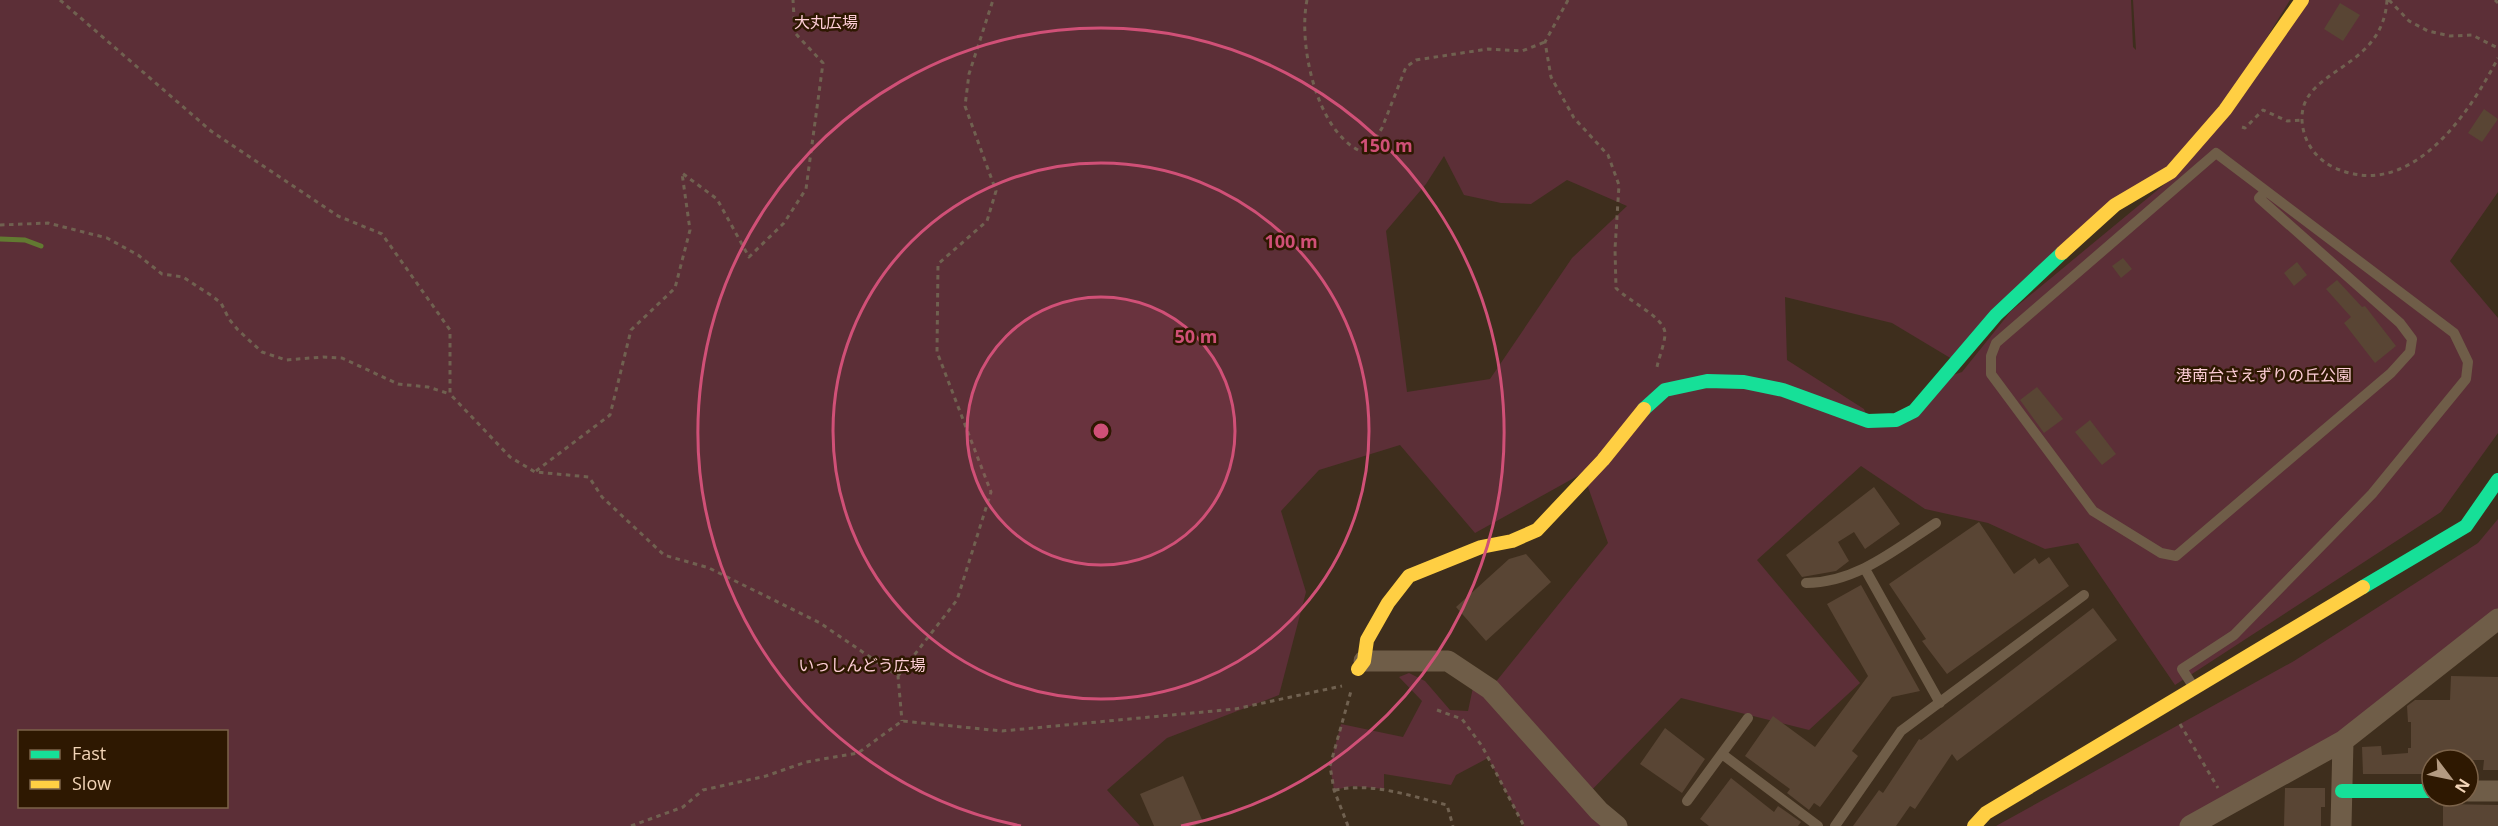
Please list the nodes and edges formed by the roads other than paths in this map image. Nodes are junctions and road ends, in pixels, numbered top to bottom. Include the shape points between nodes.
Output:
1 (2302, 0) edge
2 (2266, 191) junction
3 (2498, 480) edge
4 (1936, 523) dead end
5 (1865, 569) junction
6 (1806, 583) dead end
7 (2084, 595) dead end
8 (2498, 619) edge
9 (1361, 665) joint
10 (2195, 688) junction
11 (1940, 703) junction
12 (1748, 718) dead end
13 (2343, 741) junction
14 (1722, 754) junction
15 (2342, 791) junction
16 (2420, 791) edge
17 (2480, 791) edge
18 (2498, 791) edge
19 (1687, 801) dead end
20 (1617, 826) edge
21 (1818, 826) edge
22 (1835, 826) edge
23 (1974, 826) edge
24 (2190, 826) edge
25 (2341, 826) edge

1 - 9 street via 2225,110 2170,172 2115,205 2034,278 1995,315 1914,411 1896,420 1868,421 1783,390 1744,382 1707,381 1665,390 1639,413 1603,460 1537,530 1409,576 1367,640
2 - 2 lane via 2217,153 1996,343 1991,356 1991,374 2093,511 2161,554 2176,556 2391,373 2410,352 2412,339 2400,324 2259,198
2 - 10 lane via 2454,333 2468,362 2466,379 2372,494 2234,635 2182,669
3 - 10 street via 2466,526
4 - 5 lane
5 - 6 lane via 1825,583
5 - 11 lane
7 - 11 lane
8 - 13 street
9 - 20 street via 1448,662 1475,678 1490,689 1599,811
10 - 23 street via 1986,813
11 - 22 lane via 1901,731
12 - 14 lane
13 - 15 street
13 - 24 street
14 - 19 lane
14 - 21 lane
15 - 16 street
15 - 25 street
17 - 18 street

